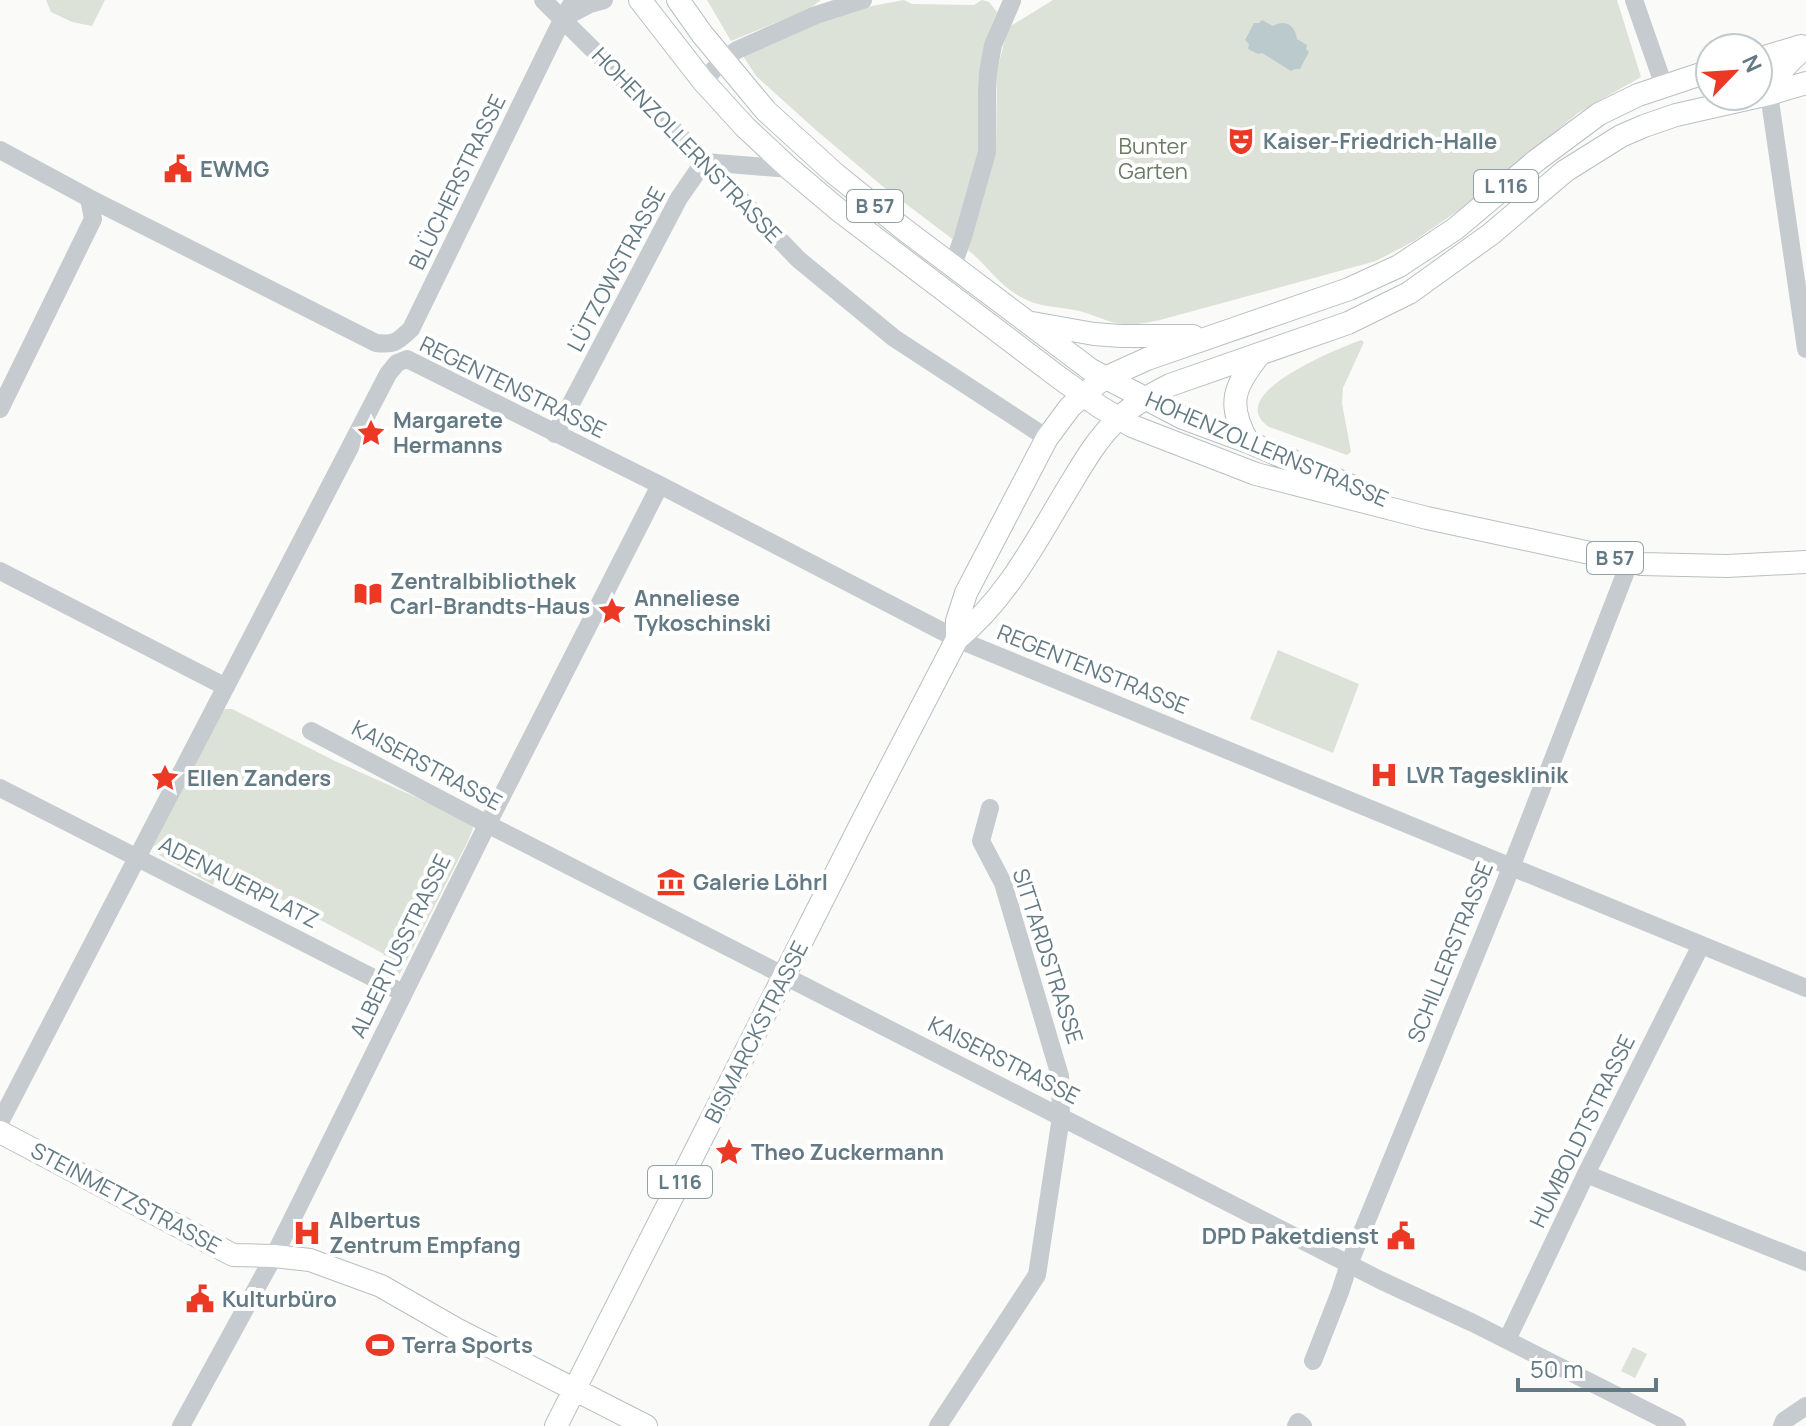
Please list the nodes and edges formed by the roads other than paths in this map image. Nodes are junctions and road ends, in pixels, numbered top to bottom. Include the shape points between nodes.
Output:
1 (543, 0) edge
2 (574, 0) edge
3 (604, 0) edge
4 (640, 0) edge
5 (656, 0) edge
6 (678, 0) edge
7 (863, 0) edge
8 (1013, 0) edge
9 (1634, 0) edge
10 (563, 18) junction
11 (702, 34) junction
12 (1806, 46) edge
13 (1774, 55) edge
14 (723, 60) junction
15 (1694, 76) edge
16 (1774, 80) edge
17 (703, 81) junction
18 (1806, 83) edge
19 (1664, 86) junction
20 (1774, 93) edge
21 (1694, 110) edge
22 (1772, 112) edge
23 (1644, 126) junction
24 (0, 150) edge
25 (704, 162) junction
26 (790, 169) junction
27 (89, 198) junction
28 (953, 265) junction
29 (1030, 322) junction
30 (1214, 336) junction
31 (1806, 349) edge
32 (1260, 354) junction
33 (388, 374) joint
34 (1105, 378) junction
35 (1083, 395) junction
36 (1145, 399) junction
37 (0, 409) edge
38 (1118, 419) junction
39 (555, 434) junction
40 (1047, 438) junction
41 (1248, 442) junction
42 (660, 485) junction
43 (1427, 518) junction
44 (1630, 561) junction
45 (1806, 562) edge
46 (0, 571) edge
47 (957, 639) junction
48 (226, 687) junction
49 (311, 731) dead end
50 (0, 788) edge
51 (990, 808) dead end
52 (489, 825) junction
53 (137, 857) junction
54 (1511, 866) junction
55 (1701, 945) junction
56 (785, 974) junction
57 (1806, 988) edge
58 (403, 993) junction
59 (1061, 1117) junction
60 (0, 1122) edge
61 (0, 1132) edge
62 (1586, 1174) junction
63 (274, 1256) junction
64 (1806, 1262) edge
65 (1349, 1264) junction
66 (1507, 1340) junction
67 (1313, 1361) dead end
68 (575, 1389) junction
69 (1806, 1406) edge
70 (181, 1426) edge
71 (556, 1426) edge
72 (646, 1426) edge
73 (938, 1426) edge
74 (1677, 1426) edge
75 (1782, 1426) edge

1 - 10 street, HOHENZOLLERNSTRASSE
2 - 10 street, BLÜCHERSTRASSE
3 - 10 street
4 - 17 main road, B 57
5 - 11 main road
6 - 11 main road, HOHENZOLLERNSTRASSE / B 57
7 - 14 street via 778,30
8 - 28 street via 993,45 987,152
9 - 19 street
10 - 25 street, HOHENZOLLERNSTRASSE
10 - 27 street, BLÜCHERSTRASSE via 411,329 397,342 376,343
11 - 14 main road, HOHENZOLLERNSTRASSE / B 57
12 - 13 main road
12 - 16 main road
14 - 17 street
14 - 28 main road, HOHENZOLLERNSTRASSE / B 57 via 766,111 834,173
15 - 19 main road, L 116
17 - 26 main road, HOHENZOLLERNSTRASSE / B 57
18 - 20 main road, L 116
19 - 23 main road
19 - 30 main road, L 116 via 1589,121 1455,229 1399,266
21 - 23 main road, L 116
22 - 31 street
23 - 32 main road, L 116 via 1565,171 1491,234 1409,293 1348,323
24 - 27 street
25 - 26 street
25 - 39 street, LÜTZOWSTRASSE via 679,198
25 - 40 street, HOHENZOLLERNSTRASSE via 798,259 894,338
26 - 35 main road, HOHENZOLLERNSTRASSE / B 57
27 - 37 street via 93,219
28 - 29 main road, HOHENZOLLERNSTRASSE / B 57
29 - 30 main road via 1094,334
29 - 34 main road, HOHENZOLLERNSTRASSE / B 57
30 - 34 main road, L 116
32 - 36 main road, L 116 via 1180,380
32 - 41 main road via 1236,396 1236,417
33 - 39 street, REGENTENSTRASSE via 407,359
33 - 48 street, ADENAUERPLATZ
34 - 35 main road, BISMARCKSTRASSE / L 116
34 - 36 main road, HOHENZOLLERNSTRASSE / B 57
35 - 38 main road, HOHENZOLLERNSTRASSE / B 57
35 - 40 main road, BISMARCKSTRASSE / L 116
36 - 38 main road, BISMARCKSTRASSE / L 116
36 - 41 main road, HOHENZOLLERNSTRASSE / B 57
38 - 43 main road, HOHENZOLLERNSTRASSE / B 57 via 1256,474
38 - 47 main road, BISMARCKSTRASSE / L 116 via 1088,454 1002,594
39 - 42 street, REGENTENSTRASSE
40 - 47 main road, BISMARCKSTRASSE / L 116 via 966,593
41 - 43 main road, HOHENZOLLERNSTRASSE / B 57
42 - 47 street, REGENTENSTRASSE
42 - 52 street, ALBERTUSSTRASSE
43 - 44 main road, HOHENZOLLERNSTRASSE / B 57
44 - 45 main road, HOHENZOLLERNSTRASSE / B 57 via 1727,566
44 - 54 street, SCHILLERSTRASSE
46 - 48 street
47 - 54 street, REGENTENSTRASSE
47 - 56 main road, BISMARCKSTRASSE / L 116
48 - 53 street, ADENAUERPLATZ
49 - 52 street, KAISERSTRASSE
50 - 53 street
51 - 59 street, SITTARDSTRASSE via 981,841 1003,883 1060,1076
52 - 56 street, KAISERSTRASSE
52 - 58 street, ALBERTUSSTRASSE
53 - 58 street, ADENAUERPLATZ
53 - 60 street
54 - 55 street, REGENTENSTRASSE
54 - 65 street, SCHILLERSTRASSE
55 - 57 street, REGENTENSTRASSE
55 - 62 street, HUMBOLDTSTRASSE
56 - 59 street, KAISERSTRASSE
56 - 68 main road, BISMARCKSTRASSE / L 116
58 - 63 street, ALBERTUSSTRASSE
59 - 65 street, KAISERSTRASSE
59 - 73 street, SITTARDSTRASSE via 1037,1275
61 - 63 main road, STEINMETZSTRASSE via 233,1255
62 - 64 street
62 - 66 street, HUMBOLDTSTRASSE
63 - 68 main road, STEINMETZSTRASSE via 310,1260 381,1286
63 - 70 street, ALBERTUSSTRASSE
65 - 66 street, KAISERSTRASSE
65 - 67 street, SCHILLERSTRASSE
66 - 74 street, KAISERSTRASSE
68 - 71 main road, BISMARCKSTRASSE / L 116
68 - 72 main road, STEINMETZSTRASSE
69 - 75 street

